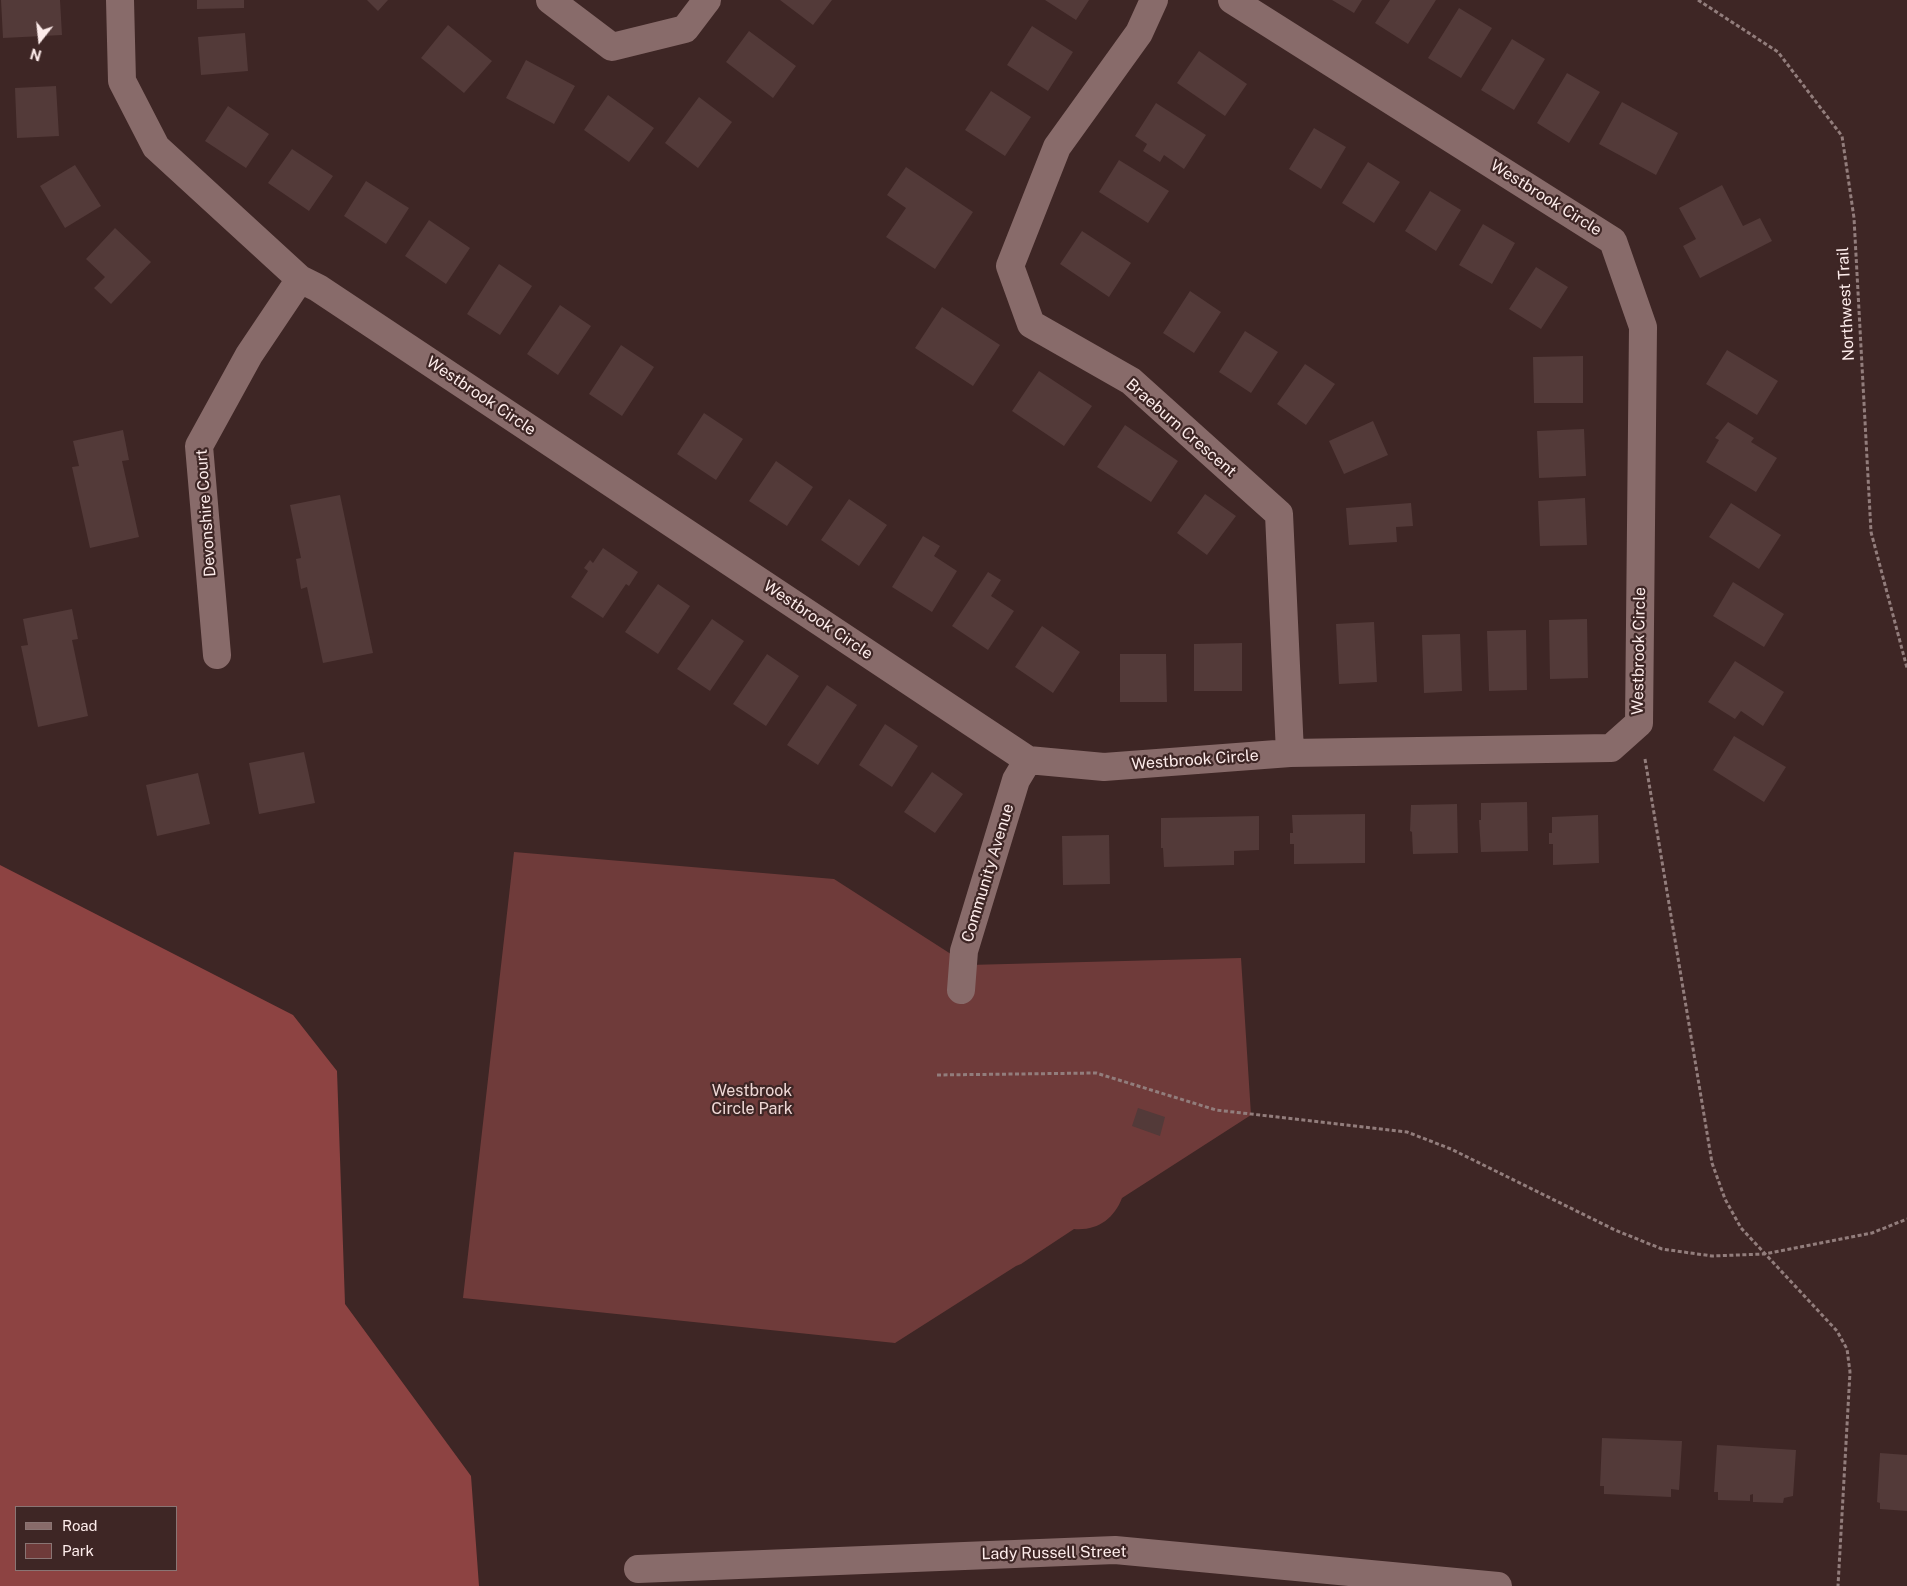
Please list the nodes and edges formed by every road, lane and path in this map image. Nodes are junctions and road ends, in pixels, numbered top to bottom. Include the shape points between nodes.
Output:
1 (120, 0) edge
2 (550, 0) edge
3 (707, 0) edge
4 (1154, 0) edge
5 (1232, 0) edge
6 (1698, 0) edge
7 (300, 278) junction
8 (217, 655) dead end
9 (1907, 668) edge
10 (1638, 723) junction
11 (1290, 753) junction
12 (1028, 760) junction
13 (961, 990) dead end
14 (937, 1075) dead end
15 (1907, 1219) edge
16 (1764, 1254) junction
17 (638, 1569) dead end
18 (1388, 1581) edge
19 (1498, 1586) edge
20 (1838, 1586) edge

1 - 7 street, Westbrook Circle via 122,80 156,147
2 - 3 street via 612,47 684,29
4 - 11 street, Braeburn Crescent via 1139,33 1056,147 1010,266 1031,324 1131,381 1280,514
5 - 10 street, Westbrook Circle via 1613,241 1643,327
6 - 9 path, Northwest Trail via 1778,52 1842,136 1854,218 1871,532
7 - 8 street, Devonshire Court via 249,355 199,446
7 - 12 street, Westbrook Circle
10 - 11 street, Westbrook Circle via 1611,748
10 - 16 path via 1712,1163 1725,1199 1741,1228
11 - 12 street, Westbrook Circle via 1104,767
12 - 13 street, Community Avenue via 1016,780 964,951
14 - 16 path via 1096,1073 1216,1110 1406,1132 1451,1149 1615,1230 1662,1249 1712,1256
15 - 16 path via 1872,1233
16 - 20 path via 1836,1331 1847,1349 1850,1372
17 - 18 street, Lady Russell Street via 1115,1550
18 - 19 street, Lady Russell Street

